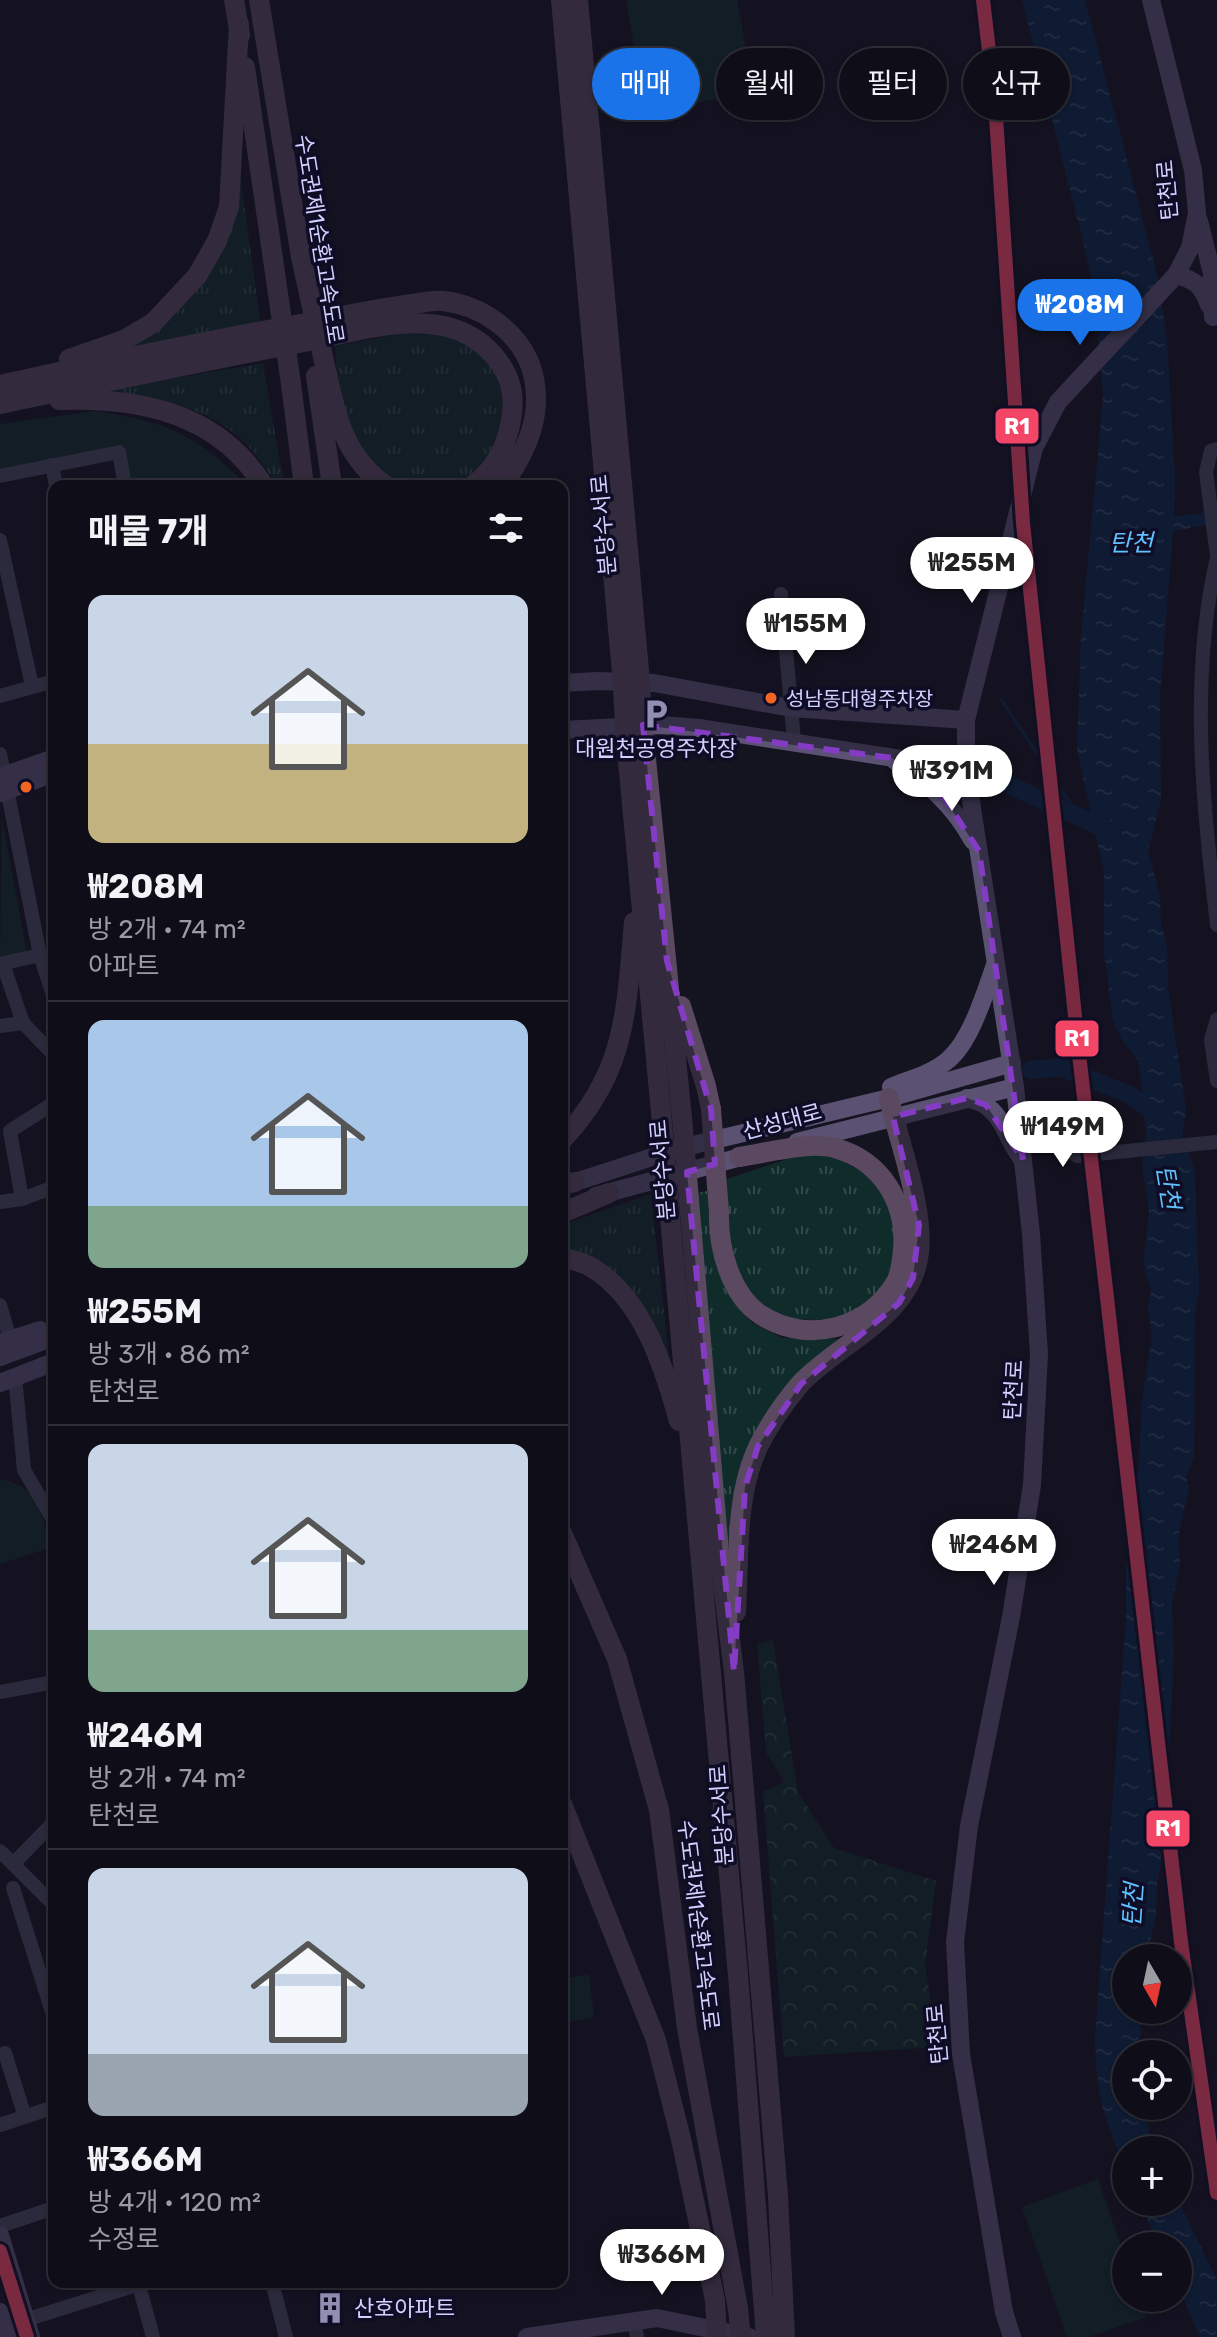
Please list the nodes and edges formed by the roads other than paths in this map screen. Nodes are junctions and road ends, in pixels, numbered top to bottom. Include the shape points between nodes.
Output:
1 (234, 0) edge
2 (259, 0) edge
3 (561, 0) edge
4 (578, 0) edge
5 (1151, 0) edge
6 (239, 24) junction
7 (1197, 213) junction
8 (1174, 277) junction
9 (321, 375) junction
10 (0, 383) edge
11 (0, 406) edge
12 (1217, 449) edge
13 (52, 465) junction
14 (0, 476) edge
15 (55, 480) edge
16 (124, 480) edge
17 (259, 480) edge
18 (303, 480) edge
19 (331, 480) edge
20 (380, 480) edge
21 (480, 480) edge
22 (506, 480) edge
23 (0, 540) edge
24 (1217, 556) edge
25 (781, 594) dead end
26 (638, 675) junction
27 (48, 682) edge
28 (568, 683) edge
29 (32, 686) junction
30 (0, 696) edge
31 (791, 708) junction
32 (966, 720) junction
33 (568, 729) edge
34 (635, 739) junction
35 (794, 741) junction
36 (0, 754) edge
37 (892, 758) junction
38 (48, 761) edge
39 (966, 769) junction
40 (48, 774) edge
41 (3, 784) edge
42 (979, 851) junction
43 (639, 871) junction
44 (1217, 925) edge
45 (40, 955) junction
46 (667, 961) junction
47 (996, 962) junction
48 (2, 964) edge
49 (48, 980) edge
50 (1217, 1019) edge
51 (23, 1023) junction
52 (0, 1026) edge
53 (48, 1049) edge
54 (1012, 1063) junction
55 (1217, 1081) edge
56 (1015, 1087) junction
57 (967, 1098) junction
58 (48, 1107) edge
59 (843, 1107) junction
60 (891, 1107) junction
61 (672, 1121) junction
62 (1019, 1125) junction
63 (568, 1133) edge
64 (1216, 1142) edge
65 (739, 1157) junction
66 (1023, 1160) junction
67 (568, 1184) edge
68 (48, 1189) edge
69 (609, 1193) junction
70 (22, 1199) junction
71 (1, 1200) edge
72 (568, 1203) edge
73 (679, 1203) junction
74 (568, 1210) edge
75 (568, 1259) edge
76 (0, 1305) edge
77 (48, 1327) edge
78 (5, 1341) edge
79 (48, 1341) edge
80 (48, 1354) edge
81 (48, 1363) edge
82 (3, 1372) edge
83 (692, 1469) junction
84 (48, 1511) edge
85 (568, 1547) edge
86 (734, 1672) junction
87 (48, 1683) edge
88 (0, 1692) edge
89 (568, 1819) edge
90 (48, 1828) edge
91 (0, 1851) edge
92 (14, 1863) junction
93 (26, 1875) junction
94 (7, 1890) edge
95 (48, 1899) edge
96 (48, 2002) edge
97 (5, 2053) dead end
98 (48, 2109) edge
99 (25, 2117) junction
100 (0, 2125) edge
101 (48, 2210) edge
102 (0, 2226) edge
103 (0, 2235) edge
104 (128, 2288) edge
105 (142, 2288) edge
106 (274, 2288) edge
107 (0, 2312) edge
108 (1004, 2312) junction
109 (777, 2323) edge
110 (28, 2328) edge
111 (637, 2334) edge
112 (5, 2335) edge
113 (153, 2337) edge
114 (286, 2337) edge
115 (527, 2337) edge
116 (598, 2337) edge
117 (701, 2337) edge
118 (717, 2337) edge
119 (741, 2337) edge
120 (749, 2337) edge
121 (766, 2337) edge
122 (999, 2337) edge
123 (1012, 2337) edge

1 - 6 highway
2 - 9 highway, 수도권제1순환고속도로, bridge
3 - 26 highway, 분당수서로
4 - 26 highway, 분당수서로
5 - 7 main road, 탄천로 via 1193,170
6 - 10 highway via 229,207 197,276 153,323 124,340
6 - 18 highway, bridge
7 - 8 main road, 탄천로 via 1190,248
7 - 8 main road via 1212,273 1213,317 1195,280
8 - 32 main road, 탄천로 via 1058,402 1034,448
9 - 19 highway, 수도권제1순환고속도로
9 - 20 highway via 341,431 357,459
10 - 22 highway via 442,301 495,320 521,347 536,384 532,431
11 - 17 highway via 61,400 151,406 212,433
11 - 21 highway via 370,330 440,325 484,343 509,382 510,428 501,454
12 - 24 street via 1211,451 1206,472
13 - 14 street
13 - 15 street
13 - 16 street via 119,452
23 - 29 street
24 - 44 street via 1199,718
25 - 31 street
26 - 28 main road
26 - 31 main road
26 - 34 highway, 분당수서로, bridge
27 - 29 street
29 - 30 street
31 - 32 main road
31 - 35 street
32 - 39 main road, 탄천로
33 - 35 main road via 661,725
34 - 43 highway, 분당수서로
34 - 46 highway, 분당수서로
35 - 37 main road
36 - 41 street
37 - 39 main road
37 - 42 main road via 944,798
38 - 41 main road
39 - 42 main road, 탄천로
40 - 41 main road
41 - 45 street
42 - 47 main road, 탄천로
43 - 61 highway, 분당수서로
43 - 63 highway via 627,1011 597,1098
45 - 48 street
45 - 49 street
46 - 61 highway, 분당수서로
46 - 65 highway, bridge via 711,1109 719,1227 737,1289 753,1310 776,1325 803,1331 836,1328 859,1319 883,1300 898,1277 905,1229 885,1178 859,1158 834,1148 807,1146
47 - 54 main road, 탄천로
47 - 59 main road via 964,1041 949,1060
48 - 51 street
50 - 55 street via 1211,1040
51 - 52 street
51 - 53 street
54 - 56 main road, 탄천로
54 - 60 main road, 산성대로
56 - 57 main road, 산성대로
56 - 62 main road, 탄천로
57 - 60 main road, 산성대로
57 - 66 main road via 986,1105
58 - 70 street via 10,1131
59 - 60 main road, 산성대로
59 - 67 main road, 산성대로 via 677,1149
60 - 65 main road, 산성대로
60 - 86 highway via 919,1225 913,1278 899,1303 801,1384 758,1446 745,1487
61 - 73 highway, 분당수서로, bridge
62 - 64 street via 1077,1156
62 - 66 main road, 탄천로
65 - 69 main road, 산성대로
66 - 108 main road, 탄천로 via 1039,1354 1032,1485 969,1826 955,1942 961,2054
68 - 70 street
69 - 72 main road, 산성대로
69 - 74 highway
70 - 71 street
73 - 83 highway, 분당수서로
73 - 86 highway, 분당수서로
75 - 83 highway via 590,1266 634,1311 664,1368
76 - 78 street
77 - 78 main road
79 - 82 main road
80 - 82 main road
81 - 82 main road
82 - 84 street via 24,1470
83 - 109 highway, 분당수서로 via 757,2194
85 - 119 highway, 수도권제1순환고속도로, bridge via 617,1659 659,1810 687,2028
86 - 109 highway, 분당수서로 via 778,2196
87 - 88 street
89 - 118 highway, bridge via 656,2040 715,2300
90 - 92 street
91 - 92 street
92 - 93 street
93 - 94 street
93 - 95 street
94 - 96 street
97 - 99 street
98 - 99 street
99 - 100 street
101 - 102 street
103 - 110 main road
104 - 110 street
105 - 113 street
106 - 114 street
107 - 112 main road
108 - 122 main road
108 - 123 main road, 탄천로
109 - 121 highway, 분당수서로
111 - 116 main road
111 - 117 main road via 656,2328
115 - 120 main road via 657,2318

